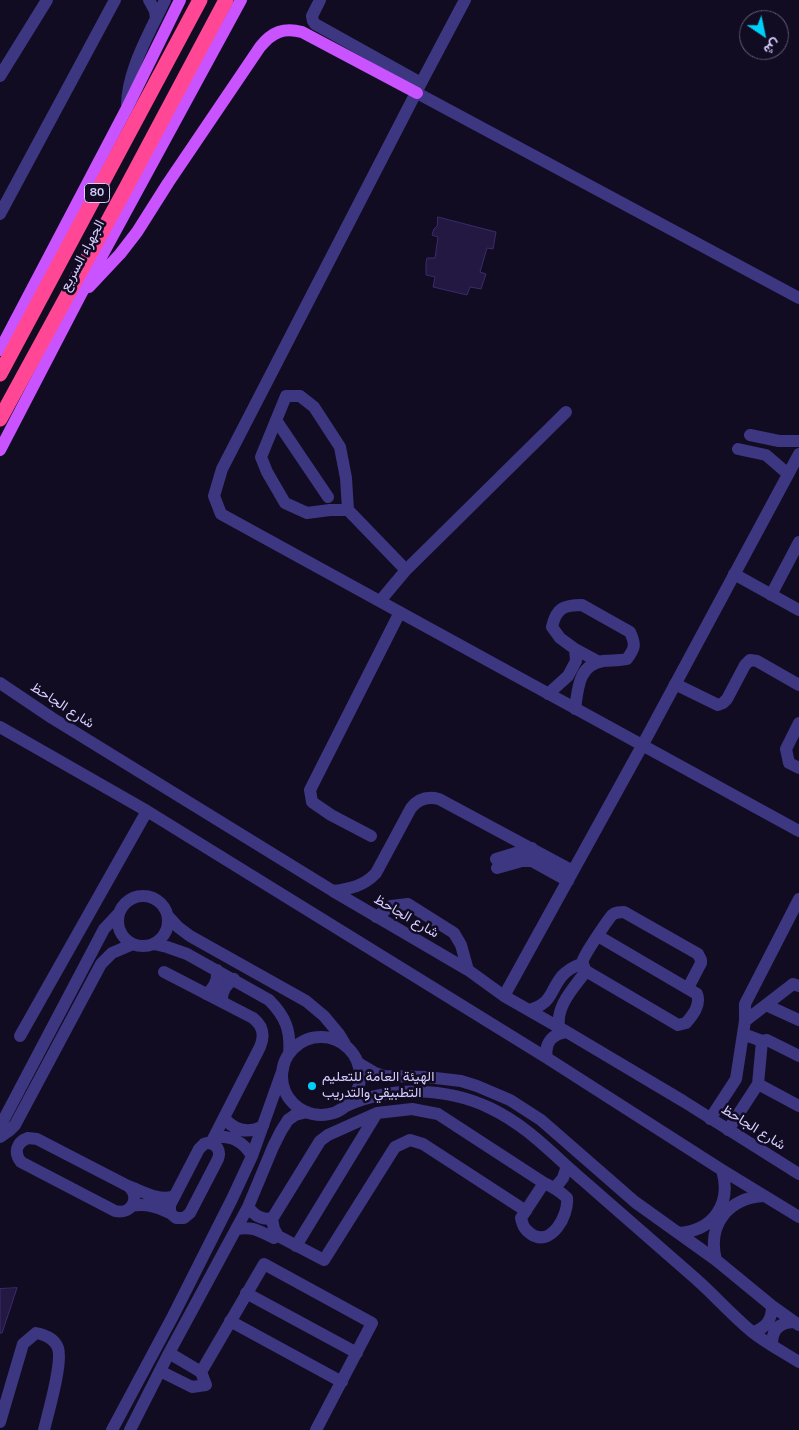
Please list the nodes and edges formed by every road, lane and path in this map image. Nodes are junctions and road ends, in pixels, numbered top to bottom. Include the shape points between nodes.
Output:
1 (47, 0) edge
2 (115, 0) edge
3 (149, 0) edge
4 (165, 0) edge
5 (180, 0) edge
6 (200, 0) edge
7 (226, 0) edge
8 (241, 0) edge
9 (320, 0) edge
10 (465, 0) edge
11 (156, 19) junction
12 (0, 76) edge
13 (419, 88) junction
14 (127, 108) junction
15 (0, 214) edge
16 (80, 296) junction
17 (799, 298) edge
18 (0, 350) edge
19 (0, 374) edge
20 (566, 412) dead end
21 (0, 419) edge
22 (276, 420) junction
23 (750, 434) dead end
24 (799, 441) edge
25 (738, 449) dead end
26 (0, 450) edge
27 (799, 454) edge
28 (788, 474) junction
29 (346, 478) junction
30 (328, 497) junction
31 (348, 510) junction
32 (314, 512) junction
33 (799, 542) edge
34 (406, 570) junction
35 (734, 574) junction
36 (771, 595) junction
37 (380, 600) junction
38 (799, 610) edge
39 (400, 612) junction
40 (575, 649) junction
41 (599, 662) junction
42 (0, 683) edge
43 (675, 684) junction
44 (799, 685) edge
45 (548, 694) junction
46 (576, 709) junction
47 (799, 723) edge
48 (0, 727) edge
49 (642, 746) junction
50 (799, 768) edge
51 (147, 811) junction
52 (799, 831) edge
53 (372, 836) dead end
54 (532, 848) junction
55 (570, 876) junction
56 (333, 891) junction
57 (799, 899) edge
58 (119, 913) junction
59 (168, 916) junction
60 (376, 917) junction
61 (598, 936) junction
62 (133, 944) junction
63 (154, 944) junction
64 (585, 967) junction
65 (217, 970) junction
66 (468, 970) junction
67 (164, 972) dead end
68 (234, 979) junction
69 (799, 986) edge
70 (688, 988) junction
71 (206, 994) junction
72 (504, 996) junction
73 (222, 1002) junction
74 (766, 1005) junction
75 (529, 1010) junction
76 (799, 1020) edge
77 (746, 1021) junction
78 (563, 1029) junction
79 (744, 1034) junction
80 (20, 1036) dead end
81 (762, 1041) junction
82 (345, 1044) junction
83 (289, 1054) junction
84 (799, 1056) edge
85 (547, 1058) junction
86 (358, 1062) junction
87 (283, 1069) junction
88 (758, 1084) junction
89 (346, 1106) junction
90 (799, 1106) edge
91 (307, 1112) junction
92 (376, 1113) junction
93 (18, 1118) junction
94 (224, 1118) junction
95 (710, 1119) junction
96 (0, 1124) edge
97 (263, 1126) junction
98 (728, 1130) junction
99 (0, 1137) edge
100 (37, 1139) junction
101 (212, 1140) junction
102 (252, 1156) junction
103 (567, 1166) junction
104 (722, 1170) junction
105 (799, 1174) edge
106 (581, 1179) junction
107 (128, 1186) junction
108 (554, 1189) junction
109 (174, 1196) junction
110 (764, 1196) junction
111 (132, 1206) junction
112 (248, 1207) junction
113 (526, 1211) junction
114 (170, 1213) junction
115 (799, 1217) edge
116 (272, 1219) junction
117 (236, 1229) junction
118 (678, 1233) junction
119 (278, 1236) junction
120 (296, 1246) junction
121 (716, 1260) junction
122 (246, 1293) junction
123 (772, 1306) junction
124 (230, 1321) junction
125 (796, 1324) edge
126 (753, 1332) junction
127 (772, 1344) junction
128 (169, 1353) junction
129 (357, 1353) junction
130 (799, 1362) edge
131 (160, 1371) junction
132 (201, 1372) junction
133 (342, 1382) junction
134 (0, 1422) edge
135 (44, 1430) edge
136 (112, 1430) edge
137 (130, 1430) edge
138 (316, 1430) edge

1 - 12 street
2 - 15 street
3 - 11 street
4 - 11 street
5 - 14 main road
6 - 19 highway, الجهراء السريع / 80
7 - 21 highway, الجهراء السريع / 80
8 - 16 main road, الجهراء السريع
9 - 13 street via 312,16 315,24
10 - 13 street
11 - 14 street via 130,78
13 - 16 main road via 302,32 292,29 274,33 260,46 138,232
13 - 17 street
13 - 37 street via 222,469 214,496 221,514
14 - 18 main road
16 - 26 main road, الجهراء السريع
20 - 34 street
22 - 29 street via 286,396 300,396 314,407 340,446
22 - 30 street
22 - 32 street via 261,457 267,472 285,503 307,513
23 - 24 street via 778,442
25 - 28 street via 766,454
27 - 28 street
28 - 35 street
29 - 30 street
29 - 31 street
30 - 32 street
31 - 32 street
31 - 34 street
33 - 36 street
34 - 37 street
35 - 36 street
35 - 43 street
36 - 38 street
37 - 39 street
39 - 45 street
39 - 53 street via 310,790 312,802
40 - 41 street
40 - 41 street via 552,627 562,607 582,605 630,632 634,640 634,650 627,659
40 - 45 street via 576,661 568,676
41 - 46 street via 583,674 579,682
42 - 56 street, شارع الجاحظ
43 - 44 street via 718,704 723,703 745,665 750,660 757,660
43 - 49 street
45 - 46 street
46 - 49 street
47 - 50 street via 786,749 789,763
48 - 51 street
49 - 52 street
49 - 55 street
51 - 80 street
51 - 85 street
54 - 55 street
54 - 55 street via 497,864 532,861
54 - 56 street via 439,799 426,798 411,808 376,873 358,886
55 - 72 street
56 - 60 street, شارع الجاحظ
57 - 77 street via 745,1004
58 - 59 street via 127,901 141,895 155,898
58 - 62 street via 117,921 122,935
58 - 96 street via 104,929
59 - 63 street via 167,929
59 - 82 street via 196,940 306,1001 324,1016
60 - 66 street, شارع الجاحظ
60 - 66 street via 391,906 408,904 454,933 462,945
61 - 64 street
61 - 70 street
61 - 70 street via 613,915 621,912 696,952 701,963
62 - 63 street
62 - 93 street via 112,953 97,970
63 - 65 street via 180,951
64 - 70 street via 678,1025 688,1021 699,1002 696,994
64 - 75 street via 572,967 563,975 550,997 540,1007
64 - 78 street via 562,1005 558,1019
65 - 68 street
65 - 71 street via 216,983
66 - 72 street, شارع الجاحظ
67 - 71 street
68 - 73 street via 226,985
68 - 83 street via 278,1008 288,1030
69 - 74 street via 793,984
71 - 73 street
72 - 75 street, شارع الجاحظ
73 - 94 street via 257,1022 263,1036
74 - 76 street
74 - 77 street
75 - 78 street, شارع الجاحظ
77 - 79 street
78 - 85 street via 550,1040
78 - 95 street, شارع الجاحظ
79 - 81 street
79 - 95 street via 736,1079
81 - 84 street via 767,1040
81 - 88 street
82 - 83 street via 336,1039 315,1037 300,1043
82 - 86 street
83 - 87 street
85 - 104 street
86 - 89 street via 360,1081 353,1099
86 - 118 street via 384,1076 427,1076 460,1081 510,1100 541,1120 614,1185
87 - 91 street via 287,1095
87 - 97 street
88 - 90 street
88 - 98 street
89 - 91 street via 327,1114
89 - 103 street via 394,1093 426,1092 458,1097 488,1107 518,1124
91 - 112 street via 288,1120 281,1131
92 - 108 street via 412,1109 438,1114
92 - 116 street via 320,1141
92 - 120 street
93 - 99 street
93 - 100 street
94 - 97 street via 242,1130 256,1130
94 - 101 street
95 - 98 street, شارع الجاحظ
97 - 102 street
98 - 105 street, شارع الجاحظ
100 - 107 street
100 - 111 street via 28,1138 18,1145 17,1154 21,1162 115,1211 124,1211
101 - 102 street via 229,1137 243,1144
101 - 109 street via 199,1149
101 - 114 street via 219,1151 218,1159 190,1213 180,1219
102 - 136 street
103 - 106 street
103 - 108 street
104 - 110 street
104 - 118 street via 725,1188 717,1213 704,1226
106 - 108 street via 570,1186
106 - 126 street
107 - 109 street via 158,1198
107 - 111 street via 134,1193
108 - 113 street
108 - 113 street via 567,1198 568,1204 553,1232 540,1238 523,1228 521,1218
109 - 114 street
110 - 115 street
110 - 121 street via 739,1202 720,1219 714,1235
111 - 114 street via 145,1204
112 - 116 street via 259,1218
112 - 117 street
113 - 120 street via 423,1144 410,1140 395,1147 324,1260
116 - 119 street
117 - 119 street via 249,1227 274,1238
117 - 128 street
118 - 121 street
119 - 120 street
121 - 123 street
122 - 124 street
122 - 129 street
122 - 129 street via 264,1264 289,1277 372,1322
123 - 125 street
123 - 126 street via 766,1326
124 - 132 street
124 - 133 street
125 - 127 street via 786,1322 779,1325 774,1331
126 - 127 street
127 - 130 street
128 - 131 street
128 - 132 street
129 - 133 street
131 - 132 street via 192,1387 206,1385
131 - 137 street
133 - 138 street
134 - 135 street via 23,1344 36,1333 48,1336 57,1346 60,1357

